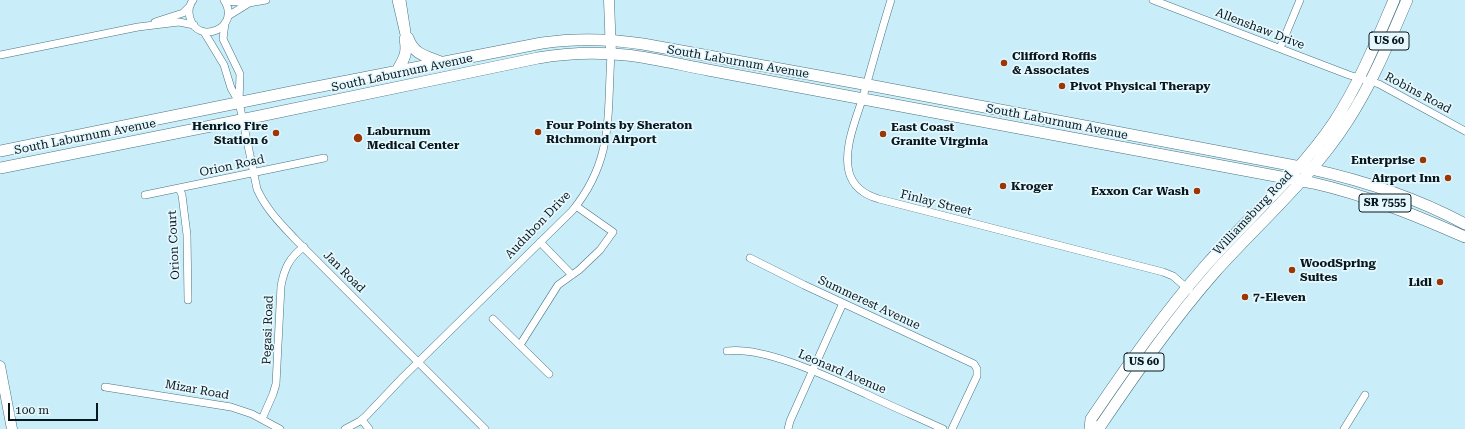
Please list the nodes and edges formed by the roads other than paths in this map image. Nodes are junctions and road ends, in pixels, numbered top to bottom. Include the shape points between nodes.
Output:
1 (225, 0) edge
2 (266, 0) edge
3 (396, 0) edge
4 (402, 0) edge
5 (609, 0) edge
6 (891, 0) edge
7 (1154, 0) edge
8 (1300, 0) edge
9 (1394, 0) edge
10 (1407, 0) edge
11 (192, 2) edge
12 (249, 3) junction
13 (228, 16) junction
14 (225, 23) junction
15 (194, 25) junction
16 (138, 28) junction
17 (204, 32) junction
18 (406, 38) junction
19 (610, 41) junction
20 (1280, 48) junction
21 (611, 54) junction
22 (0, 55) edge
23 (442, 62) junction
24 (397, 71) junction
25 (1360, 78) junction
26 (1371, 81) junction
27 (866, 85) junction
28 (862, 98) junction
29 (239, 102) junction
30 (243, 119) junction
31 (1465, 131) edge
32 (0, 151) edge
33 (324, 158) dead end
34 (1298, 167) junction
35 (0, 168) edge
36 (1312, 169) junction
37 (254, 172) junction
38 (1288, 178) junction
39 (1301, 180) junction
40 (179, 188) junction
41 (145, 195) dead end
42 (576, 206) junction
43 (1465, 224) edge
44 (1465, 237) edge
45 (540, 242) junction
46 (304, 248) junction
47 (750, 258) dead end
48 (572, 275) junction
49 (1187, 288) junction
50 (1195, 296) junction
51 (188, 300) dead end
52 (843, 304) junction
53 (493, 319) dead end
54 (520, 345) junction
55 (727, 351) dead end
56 (418, 362) junction
57 (0, 366) edge
58 (813, 371) junction
59 (549, 374) dead end
60 (105, 387) dead end
61 (1365, 395) dead end
62 (262, 419) junction
63 (362, 420) junction
64 (12, 429) edge
65 (280, 429) edge
66 (345, 429) edge
67 (369, 429) edge
68 (485, 429) edge
69 (788, 429) edge
70 (943, 429) edge
71 (952, 429) edge
72 (1090, 429) edge
73 (1094, 429) edge
74 (1344, 429) edge

1 - 12 street
1 - 13 street
2 - 12 street
3 - 18 street
4 - 18 street
5 - 19 street, Audubon Drive
6 - 27 street, Finlay Street
7 - 20 street, Allenshaw Drive
8 - 20 street
9 - 25 main road, Williamsburg Road / US 60
10 - 26 main road, Williamsburg Road / US 60
11 - 15 street via 189,13
11 - 16 street via 183,13
12 - 13 street
13 - 14 street
14 - 17 street via 216,31
14 - 29 street via 223,39 240,74
15 - 16 street via 179,22
15 - 17 street
16 - 22 street
17 - 29 street via 224,64 231,88
18 - 23 main road via 418,53
18 - 24 main road via 406,54
19 - 21 street, Audubon Drive
19 - 23 main road, South Laburnum Avenue via 554,41
19 - 27 main road, South Laburnum Avenue via 643,44
20 - 25 street, Allenshaw Drive
21 - 28 main road, South Laburnum Avenue
21 - 30 main road, South Laburnum Avenue via 574,54 538,58
21 - 42 street, Audubon Drive via 607,128 602,157 591,184
23 - 24 main road, South Laburnum Avenue
24 - 29 main road, South Laburnum Avenue
25 - 26 street, Robins Road
25 - 34 main road, Williamsburg Road / US 60 via 1333,123
26 - 31 street, Robins Road
26 - 36 main road, Williamsburg Road / US 60 via 1341,132
27 - 28 street, Finlay Street
27 - 34 main road, South Laburnum Avenue
28 - 38 main road, South Laburnum Avenue
28 - 49 street, Finlay Street via 847,160 853,181 864,193 1163,272 1173,276
29 - 30 street, Jan Road
29 - 32 main road, South Laburnum Avenue
30 - 35 main road, South Laburnum Avenue
30 - 37 street, Jan Road
33 - 37 street, Orion Road
34 - 36 main road, South Laburnum Avenue
34 - 38 main road, Williamsburg Road / US 60
36 - 39 main road, Williamsburg Road / US 60
36 - 43 main road, South Laburnum Avenue / SR 7555 via 1402,195
37 - 40 street, Orion Road
37 - 46 street, Jan Road via 257,189 263,201 275,218
38 - 39 main road, South Laburnum Avenue
38 - 49 main road, Williamsburg Road / US 60
39 - 44 main road, South Laburnum Avenue / SR 7555 via 1377,200
39 - 50 main road, Williamsburg Road / US 60
40 - 41 street, Orion Road
40 - 51 street, Orion Court via 187,235
42 - 45 street, Audubon Drive
42 - 48 street via 613,232 600,250
45 - 48 street
45 - 56 street, Audubon Drive
46 - 56 street, Jan Road
46 - 62 street, Pegasi Road via 290,260 283,274 276,384
47 - 52 street, Summerest Avenue
48 - 54 street via 558,286
49 - 50 street, Finlay Street
49 - 72 main road, Williamsburg Road / US 60 via 1108,394 1091,419
50 - 73 main road, Williamsburg Road / US 60 via 1101,425
52 - 58 street
52 - 71 street, Summerest Avenue via 970,361 977,369
53 - 54 street
54 - 59 street
55 - 58 street, Leonard Avenue via 743,351 782,359
56 - 63 street
56 - 68 street, Jan Road
57 - 64 street
58 - 69 street
58 - 70 street, Leonard Avenue
60 - 62 street, Mizar Road via 220,405
61 - 74 street
62 - 65 street, Mizar Road
63 - 66 street
63 - 67 street

